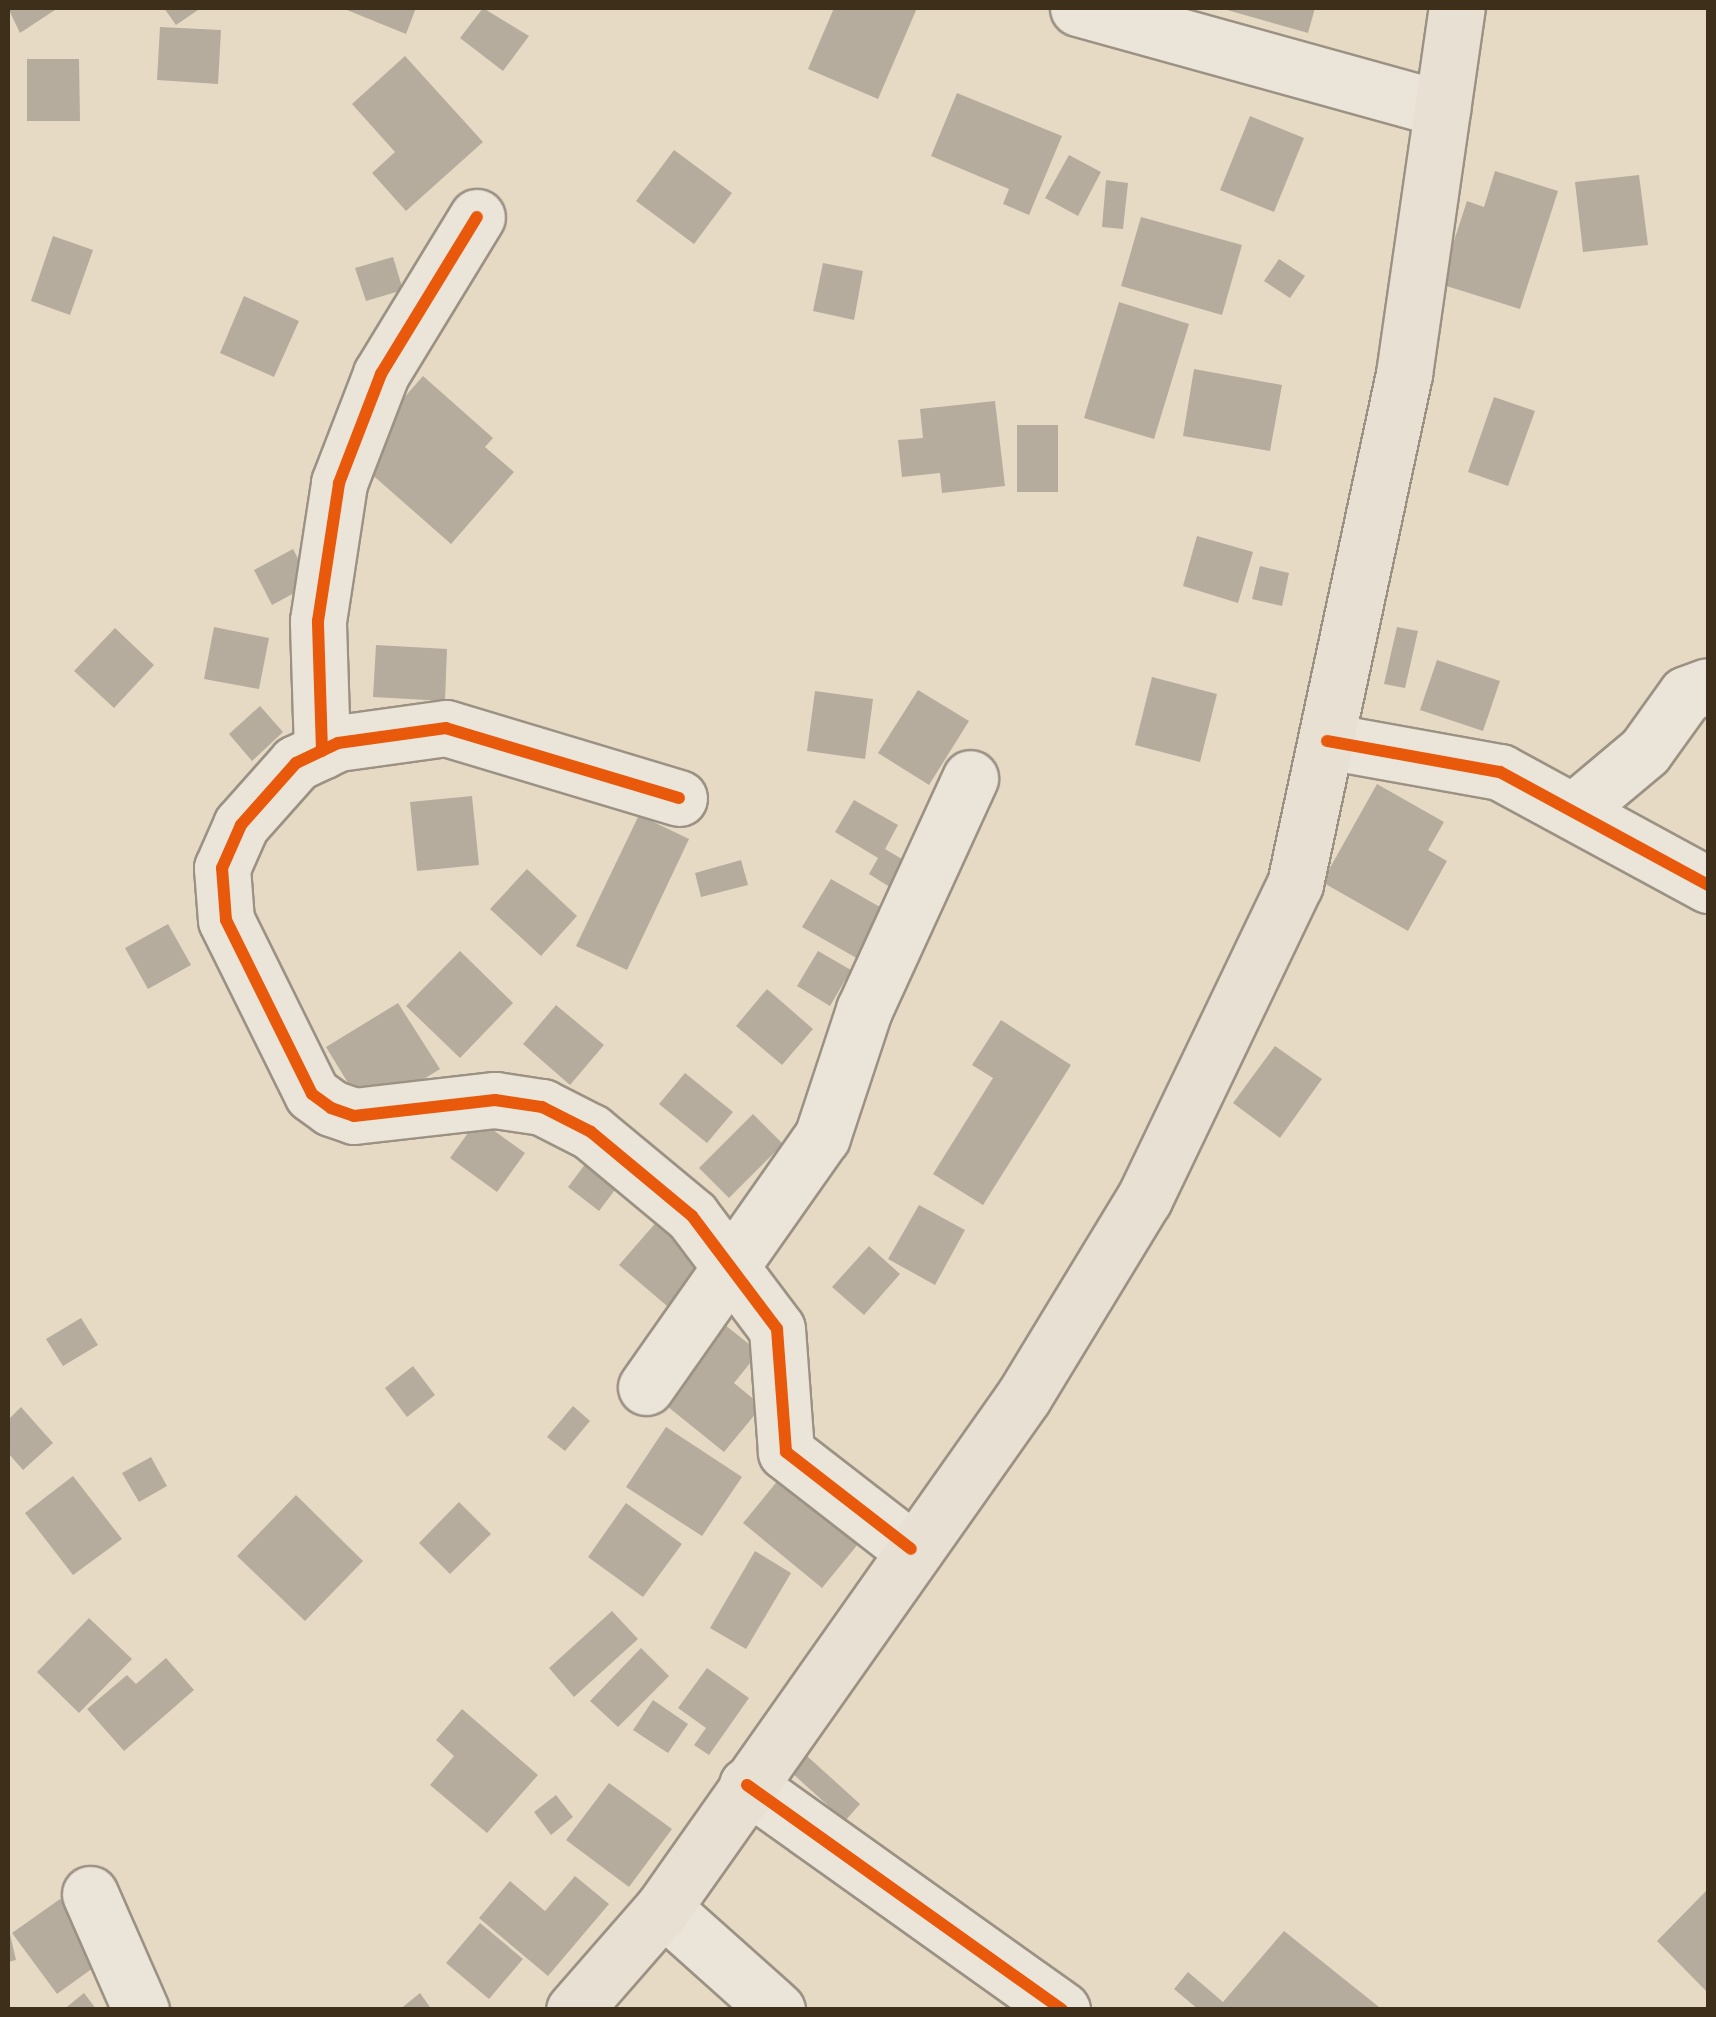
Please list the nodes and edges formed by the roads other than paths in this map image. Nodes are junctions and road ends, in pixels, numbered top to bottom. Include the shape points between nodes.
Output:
1 (1078, 8) edge
2 (1457, 8) edge
3 (1442, 109) junction
4 (476, 217) dead end
5 (1708, 686) edge
6 (1327, 741) junction
7 (322, 751) junction
8 (970, 778) dead end
9 (678, 798) dead end
10 (1576, 809) junction
11 (1708, 885) edge
12 (732, 1263) junction
13 (646, 1387) dead end
14 (910, 1549) junction
15 (747, 1784) junction
16 (90, 1894) dead end
17 (663, 1908) junction
18 (142, 2010) edge
19 (574, 2010) edge
20 (777, 2010) edge
21 (1062, 2010) edge

1 - 3 street
2 - 3 main road
3 - 6 main road via 1404,374
4 - 7 street via 381,374 340,483 318,621
5 - 10 street via 1686,694 1645,751
6 - 10 street via 1500,772
6 - 14 main road via 1296,884 1144,1198 1024,1396
7 - 9 street via 446,728
7 - 12 street via 265,793 222,868 226,920 312,1094 354,1116 495,1100 542,1107 629,1160
8 - 12 street via 864,1010 822,1137
10 - 11 street
12 - 13 street
12 - 14 street via 777,1329 786,1452
14 - 15 main road
15 - 17 main road
15 - 21 street
16 - 18 street
17 - 19 main road
17 - 20 street

